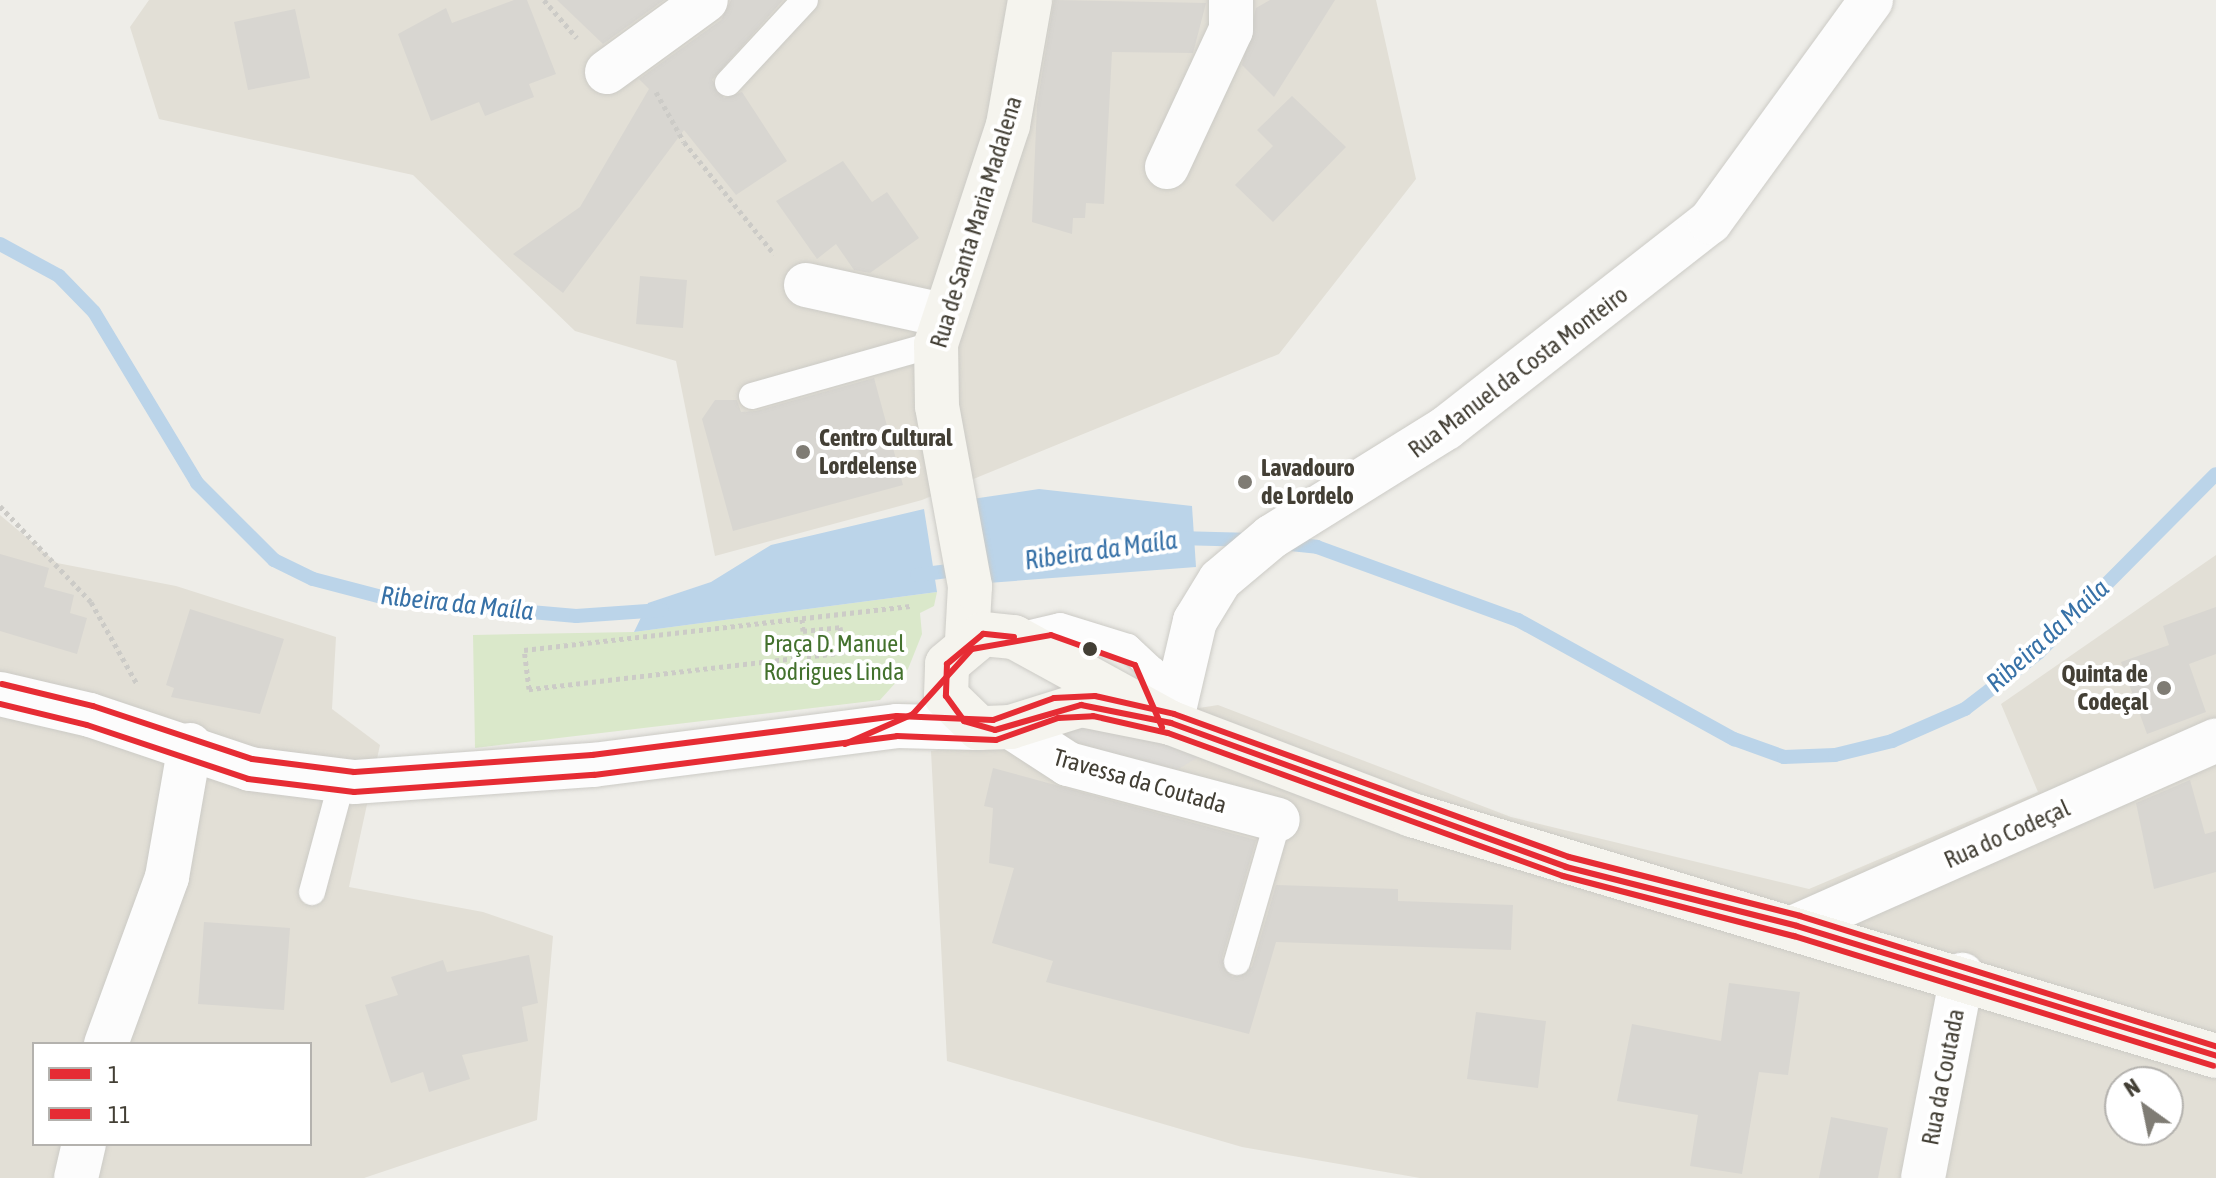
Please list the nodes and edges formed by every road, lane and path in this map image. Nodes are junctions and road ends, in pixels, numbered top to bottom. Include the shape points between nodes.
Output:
1 (706, 0) edge
2 (805, 0) edge
3 (1030, 0) edge
4 (1231, 0) edge
5 (1871, 0) edge
6 (621, 61) joint
7 (728, 83) dead end
8 (1167, 167) dead end
9 (806, 285) joint
10 (940, 329) junction
11 (752, 396) dead end
12 (0, 506) edge
13 (913, 606) dead end
14 (802, 619) junction
15 (979, 643) junction
16 (845, 654) junction
17 (0, 694) edge
18 (1171, 723) junction
19 (1005, 725) junction
20 (846, 734) junction
21 (2216, 740) edge
22 (172, 742) junction
23 (342, 781) junction
24 (1278, 820) joint
25 (312, 892) dead end
26 (1797, 926) junction
27 (1237, 962) dead end
28 (1962, 975) junction
29 (107, 1042) edge
30 (2216, 1056) edge
31 (84, 1146) edge
32 (76, 1178) edge
33 (1923, 1178) edge

1 - 6 street
2 - 7 lane
3 - 10 main road, Rua de Santa Maria Madalena via 1008,125
4 - 8 street via 1231,30
5 - 18 street, Rua Manuel da Costa Monteiro via 1710,222 1446,428 1271,537 1220,580 1195,621
6 - 9 path via 749,230
9 - 10 street
10 - 11 lane
10 - 15 main road, Rua de Santa Maria Madalena via 945,457
12 - 22 path via 63,567 110,631
13 - 14 path
14 - 16 path via 803,631 840,627
14 - 16 path via 524,650 529,689
15 - 16 path
15 - 18 main road
15 - 19 main road via 1040,691
15 - 19 main road via 946,696
15 - 20 street via 907,706
17 - 22 street
18 - 19 main road via 1081,705
18 - 26 main road via 1566,867
19 - 20 street
19 - 24 street, Travessa da Coutada via 1068,764
20 - 23 street via 562,768
21 - 26 street, Rua do Codeçal
22 - 23 street via 250,769
22 - 29 street via 167,877
23 - 25 lane
24 - 27 lane
26 - 28 main road
28 - 30 main road
28 - 33 street, Rua da Coutada
31 - 32 street

